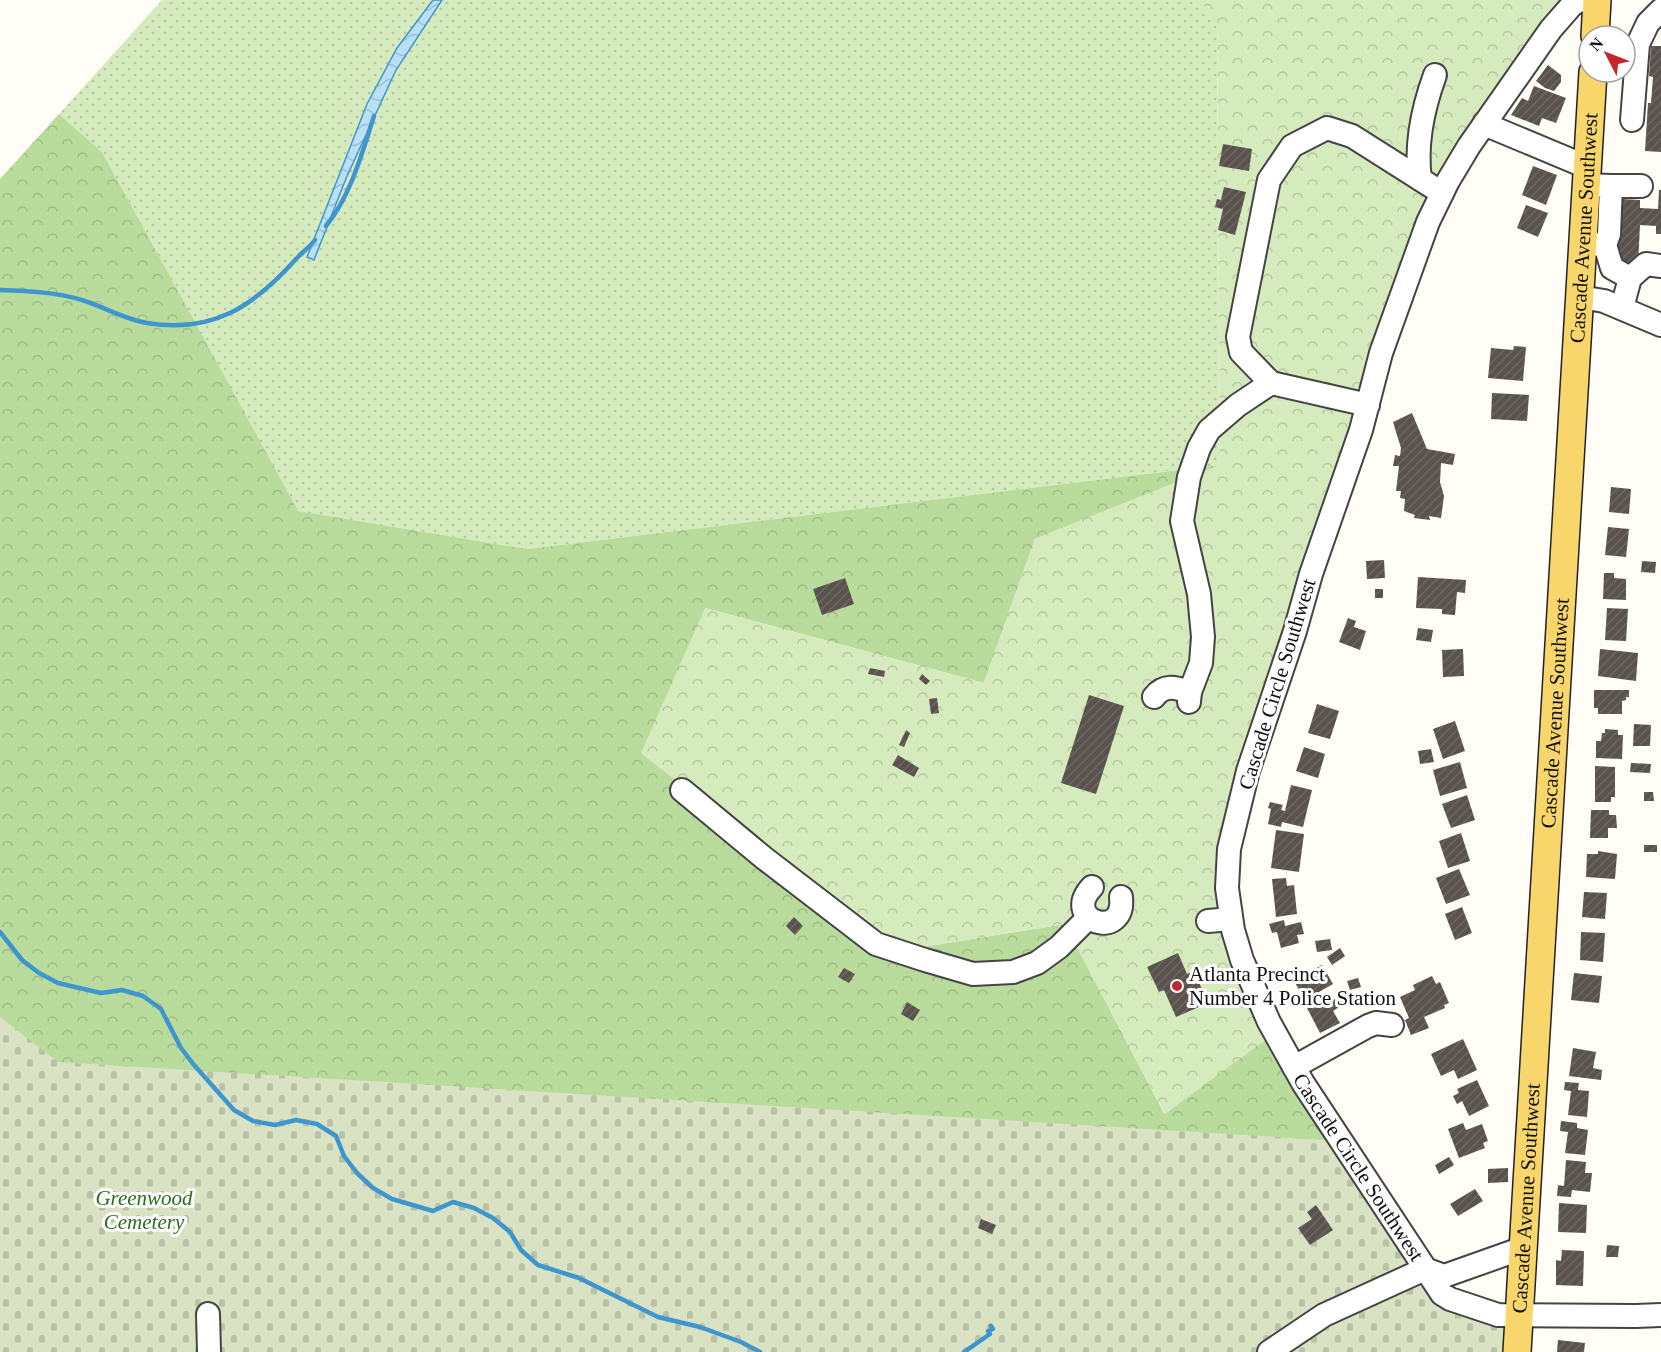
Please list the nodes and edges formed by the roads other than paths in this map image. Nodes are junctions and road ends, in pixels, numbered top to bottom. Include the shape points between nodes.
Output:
1 (1580, 0) edge
2 (1597, 0) edge
3 (1661, 10) edge
4 (1596, 24) edge
5 (1435, 75) dead end
6 (1593, 84) edge
7 (1632, 120) dead end
8 (1484, 124) junction
9 (1420, 179) junction
10 (1595, 179) junction
11 (1641, 186) dead end
12 (1442, 193) junction
13 (1594, 244) junction
14 (1661, 266) edge
15 (1630, 278) junction
16 (1580, 297) junction
17 (1622, 308) junction
18 (1661, 325) edge
19 (1271, 383) junction
20 (1368, 405) junction
21 (1154, 697) dead end
22 (681, 790) dead end
23 (1092, 887) dead end
24 (1121, 897) dead end
25 (1088, 918) junction
26 (1231, 919) junction
27 (1208, 921) dead end
28 (1392, 1025) dead end
29 (1294, 1067) junction
30 (1523, 1248) junction
31 (1425, 1269) junction
32 (208, 1314) dead end
33 (1661, 1315) edge
34 (1519, 1316) junction
35 (209, 1352) edge
36 (1269, 1352) edge
37 (1517, 1352) edge

1 - 8 street, Cascade Circle Southwest via 1551,29
2 - 4 main road
3 - 7 street via 1648,23 1638,44
5 - 9 street via 1422,117
6 - 10 main road, Cascade Avenue Southwest
8 - 10 street
8 - 12 street, Cascade Circle Southwest
9 - 12 street
9 - 19 street via 1352,136 1327,128 1292,146 1278,165 1269,180 1238,338 1241,352
10 - 11 street
10 - 13 main road, Cascade Avenue Southwest
12 - 20 street, Cascade Circle Southwest via 1381,353
13 - 15 street via 1612,268
13 - 16 main road, Cascade Avenue Southwest
14 - 15 street via 1646,264
15 - 17 street
16 - 17 street
16 - 30 main road, Cascade Avenue Southwest
17 - 18 street
19 - 20 street
19 - 21 street via 1209,430 1199,448 1189,477 1182,521 1198,594 1203,637 1201,663 1189,697 1172,687 1160,690
20 - 26 street, Cascade Circle Southwest via 1248,771 1228,849
22 - 25 street via 876,945 973,974 1013,972 1037,963
23 - 25 street via 1083,902
24 - 25 street via 1122,906 1113,921 1104,924
26 - 27 street
26 - 29 street, Cascade Circle Southwest via 1252,1005
28 - 29 street via 1368,1026
29 - 31 street, Cascade Circle Southwest
30 - 31 street via 1444,1276
30 - 34 main road, Cascade Avenue Southwest
31 - 34 street, Cascade Circle Southwest via 1450,1299 1498,1315
31 - 36 street via 1324,1315
32 - 35 street
33 - 34 street, Cascade Circle Southwest
34 - 37 main road, Cascade Avenue Southwest

